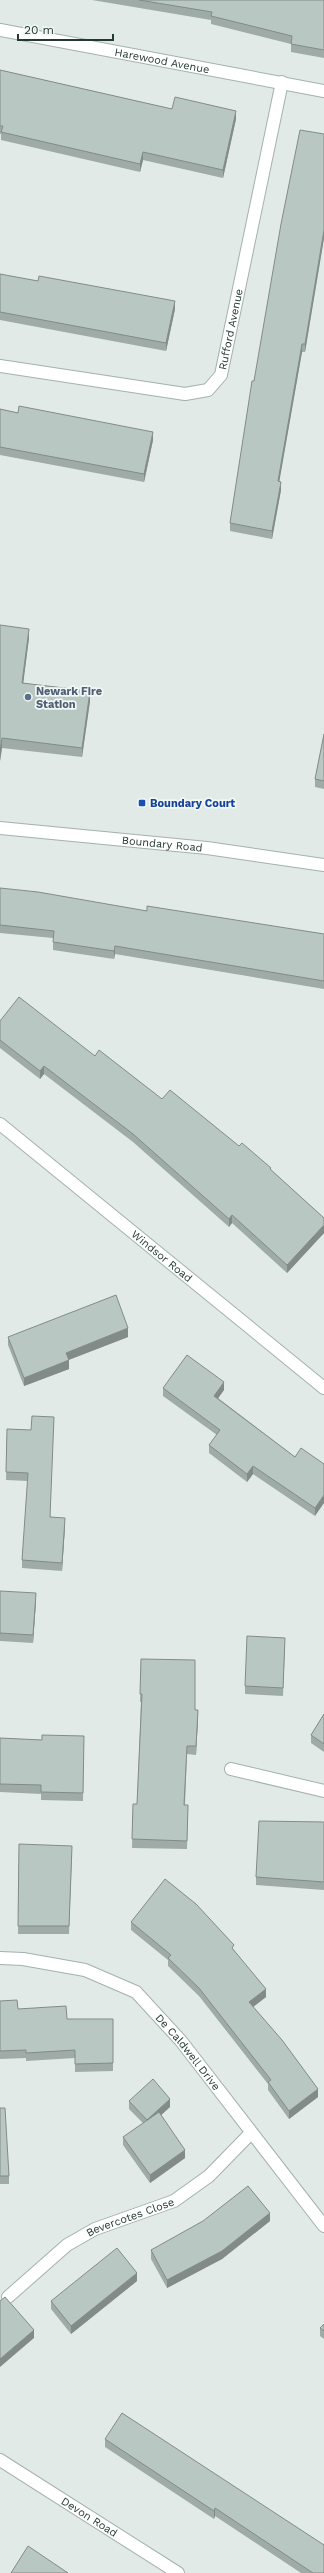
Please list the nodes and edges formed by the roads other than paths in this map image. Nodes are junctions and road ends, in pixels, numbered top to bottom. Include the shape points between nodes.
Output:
1 (0, 30) edge
2 (282, 82) junction
3 (324, 91) edge
4 (0, 366) edge
5 (0, 828) edge
6 (324, 865) edge
7 (0, 1124) edge
8 (324, 1388) edge
9 (231, 1769) dead end
10 (324, 1791) edge
11 (0, 1958) edge
12 (250, 2134) junction
13 (324, 2226) edge
14 (8, 2297) dead end
15 (0, 2460) edge
16 (178, 2573) edge

1 - 2 street, Harewood Avenue
2 - 3 street, Harewood Avenue
2 - 4 street, Rufford Avenue via 221,375 208,390 185,394
5 - 6 street, Boundary Road via 207,848
7 - 8 street, Windsor Road
9 - 10 street
11 - 12 street, De Caldwell Drive via 85,1970 136,1992 181,2041
12 - 13 street, De Caldwell Drive
12 - 14 street, Bevercotes Close via 209,2176 174,2202 95,2229 67,2245
15 - 16 street, Devon Road

